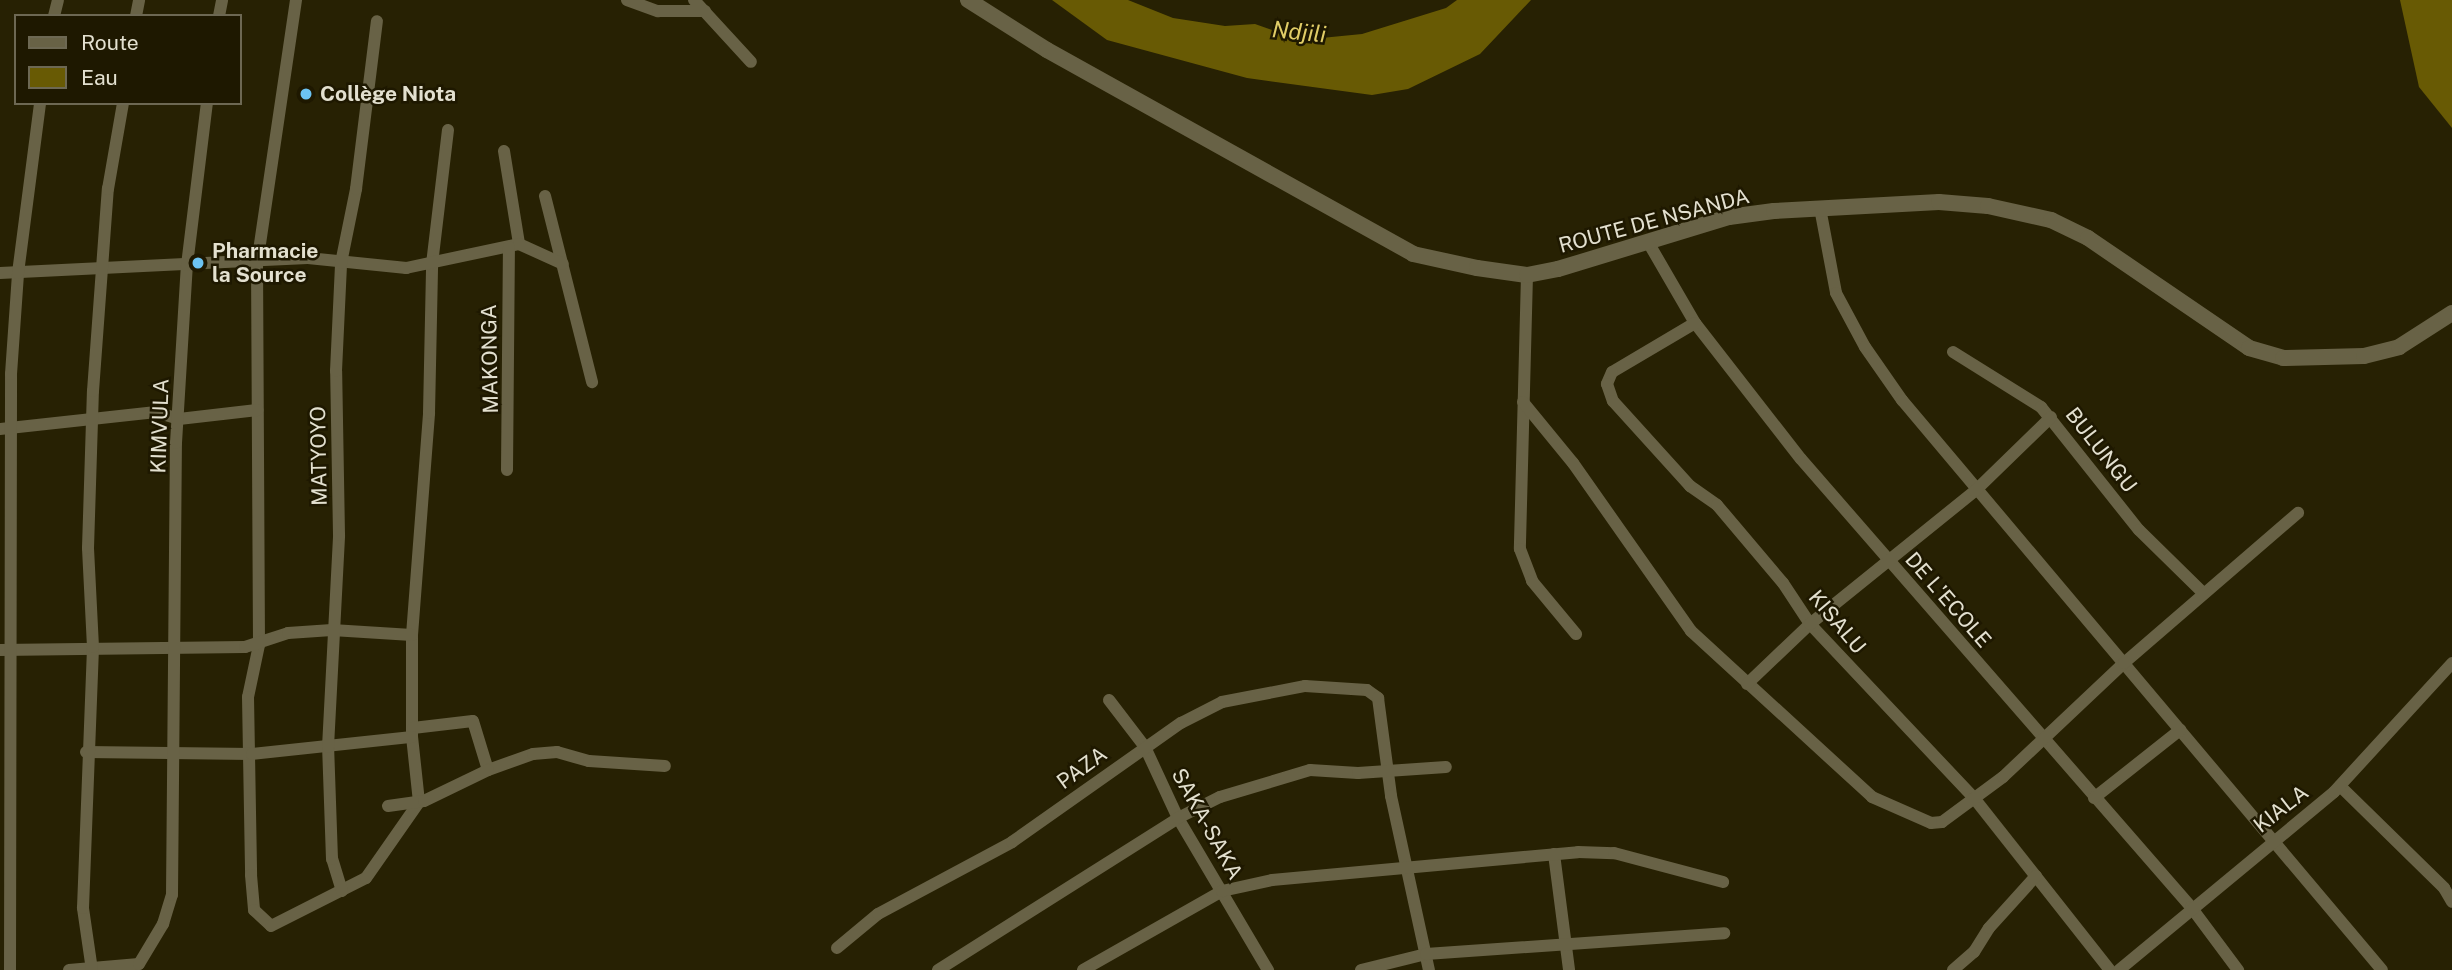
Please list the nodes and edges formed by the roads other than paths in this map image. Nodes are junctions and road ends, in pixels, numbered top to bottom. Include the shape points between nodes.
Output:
1 (296, 0) edge
2 (627, 0) edge
3 (694, 0) edge
4 (968, 0) edge
5 (705, 11) junction
6 (377, 21) dead end
7 (751, 62) dead end
8 (40, 105) edge
9 (123, 105) edge
10 (207, 105) edge
11 (448, 130) dead end
12 (504, 152) dead end
13 (545, 196) dead end
14 (1820, 208) junction
15 (1648, 242) junction
16 (514, 245) junction
17 (257, 263) junction
18 (341, 263) junction
19 (432, 264) junction
20 (564, 264) junction
21 (187, 265) junction
22 (106, 267) junction
23 (0, 273) edge
24 (18, 273) junction
25 (1527, 275) junction
26 (2452, 313) edge
27 (1695, 323) junction
28 (1953, 352) dead end
29 (592, 382) dead end
30 (1523, 402) junction
31 (257, 410) junction
32 (2051, 417) junction
33 (179, 419) junction
34 (92, 421) junction
35 (6, 430) edge
36 (506, 470) dead end
37 (1975, 491) junction
38 (2298, 513) dead end
39 (1889, 562) junction
40 (2203, 593) junction
41 (1810, 624) junction
42 (332, 630) junction
43 (1576, 634) dead end
44 (412, 635) junction
45 (259, 645) junction
46 (177, 646) junction
47 (93, 648) junction
48 (4, 650) edge
49 (2124, 663) junction
50 (2452, 663) edge
51 (1747, 684) junction
52 (1109, 700) dead end
53 (2180, 730) junction
54 (412, 732) junction
55 (2042, 740) junction
56 (327, 747) junction
57 (1145, 747) junction
58 (86, 752) junction
59 (176, 753) junction
60 (252, 754) junction
61 (665, 766) dead end
62 (1446, 767) dead end
63 (1387, 769) junction
64 (488, 770) junction
65 (2340, 786) junction
66 (1975, 798) junction
67 (2094, 798) junction
68 (419, 802) junction
69 (387, 806) dead end
70 (1178, 818) junction
71 (2273, 839) junction
72 (1554, 854) junction
73 (1409, 870) junction
74 (2036, 876) junction
75 (1723, 883) dead end
76 (342, 891) junction
77 (1222, 891) junction
78 (2452, 902) edge
79 (2191, 908) junction
80 (1724, 933) dead end
81 (1563, 942) junction
82 (837, 948) dead end
83 (1426, 954) junction
84 (1261, 968) edge
85 (92, 969) edge
86 (10, 970) edge
87 (69, 970) edge
88 (938, 970) edge
89 (1083, 970) edge
90 (1361, 970) edge
91 (1429, 970) edge
92 (1569, 970) edge
93 (1953, 970) edge
94 (2110, 970) edge
95 (2119, 970) edge
96 (2238, 970) edge
97 (2382, 970) edge

1 - 17 street
2 - 5 street via 658,11
3 - 5 street
4 - 25 street, ROUTE DE NSANDA via 1059,56 1413,254
5 - 7 street
6 - 18 street, MATYOYO via 356,189
8 - 24 street
9 - 22 street via 108,189
10 - 21 street, KIMVULA
11 - 19 street
12 - 16 street, MAKONGA
13 - 20 street
14 - 15 street, ROUTE DE NSANDA via 1729,218
14 - 26 street, ROUTE DE NSANDA via 1939,202 1988,206 2051,220 2088,238 2249,348 2283,358 2364,356 2399,347
14 - 37 street via 1836,293 1865,347 1932,441
15 - 25 street, ROUTE DE NSANDA
15 - 27 street, DE L'ECOLE
16 - 19 street
16 - 20 street
16 - 36 street, MAKONGA
17 - 18 street via 309,258
17 - 21 street
17 - 31 street
18 - 19 street via 406,268
18 - 42 street, MATYOYO via 336,371 337,603
19 - 44 street via 429,413
20 - 29 street
21 - 22 street
21 - 33 street, KIMVULA
22 - 24 street
22 - 34 street
23 - 24 street
24 - 35 street
25 - 30 street
27 - 39 street, DE L'ECOLE
27 - 41 street, KISALU via 1612,372 1609,394 1690,486 1717,505 1783,583
28 - 32 street, BULUNGU via 2023,393
30 - 43 street via 1524,566
30 - 51 street via 1573,463 1691,631
31 - 33 street
31 - 45 street
32 - 37 street
32 - 40 street, BULUNGU via 2139,530
33 - 34 street via 156,412
33 - 46 street, KIMVULA
34 - 35 street
34 - 47 street via 88,561
35 - 48 street
37 - 39 street
37 - 49 street
38 - 40 street
39 - 41 street
39 - 55 street, DE L'ECOLE
40 - 49 street
41 - 51 street
41 - 66 street, KISALU
42 - 44 street
42 - 45 street via 288,633
42 - 56 street, MATYOYO
44 - 54 street
45 - 46 street
45 - 60 street via 249,689
46 - 47 street
46 - 59 street, KIMVULA
47 - 48 street
47 - 58 street
48 - 86 street
49 - 53 street
49 - 55 street
50 - 65 street, KIALA
51 - 66 street via 1872,797 1931,823 1942,822
52 - 57 street, SAKA-SAKA
53 - 67 street
53 - 71 street
54 - 56 street
54 - 64 street via 473,721
54 - 68 street
55 - 66 street
55 - 67 street, DE L'ECOLE
56 - 60 street
56 - 76 street, MATYOYO via 332,859
57 - 63 street, PAZA via 1222,702 1305,686 1373,692 1378,698
57 - 70 street, SAKA-SAKA
57 - 82 street, PAZA via 1012,842 890,907
58 - 59 street
58 - 85 street via 83,908
59 - 60 street
59 - 85 street, KIMVULA via 169,908 139,964
60 - 76 street via 255,913 274,925
61 - 64 street via 589,761 557,752 533,754
62 - 63 street
63 - 70 street via 1310,770 1220,797
63 - 73 street
64 - 68 street
65 - 71 street, KIALA
65 - 78 street via 2444,888
66 - 74 street, KISALU
67 - 79 street, DE L'ECOLE
68 - 69 street
68 - 76 street via 375,869
70 - 77 street, SAKA-SAKA
70 - 88 street
71 - 79 street, KIALA
71 - 97 street
72 - 73 street
72 - 75 street via 1614,853
72 - 81 street
73 - 77 street via 1272,880
73 - 83 street
74 - 93 street via 1989,928 1974,952
74 - 94 street, KISALU
77 - 84 street, SAKA-SAKA
77 - 89 street
79 - 95 street, KIALA
79 - 96 street, DE L'ECOLE
80 - 81 street
81 - 83 street
81 - 92 street
83 - 90 street
83 - 91 street
85 - 87 street

